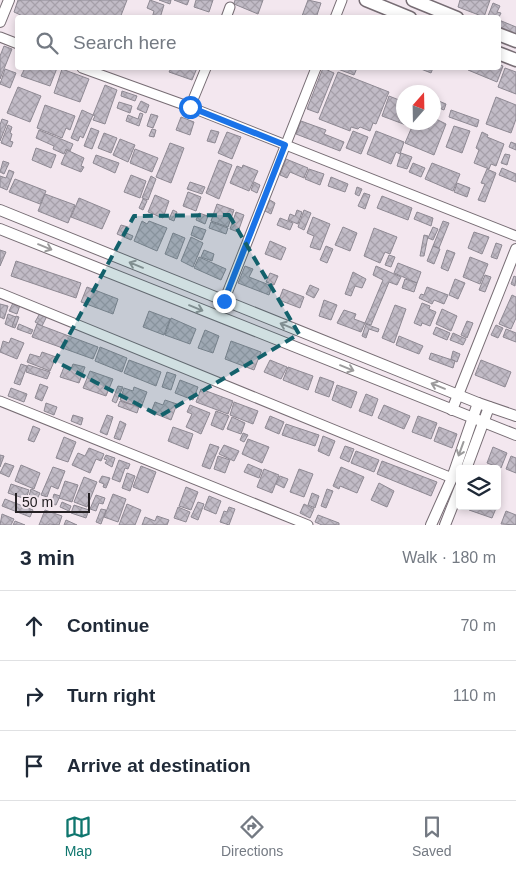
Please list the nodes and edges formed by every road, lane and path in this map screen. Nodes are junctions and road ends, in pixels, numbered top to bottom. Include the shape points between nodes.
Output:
1 (9, 0) edge
2 (342, 0) edge
3 (366, 0) edge
4 (413, 0) edge
5 (230, 7) dead end
6 (227, 15) edge
7 (337, 15) edge
8 (403, 15) edge
9 (449, 15) edge
10 (0, 22) edge
11 (501, 35) edge
12 (0, 37) edge
13 (516, 41) edge
14 (15, 43) edge
15 (501, 54) edge
16 (516, 60) edge
17 (88, 70) edge
18 (205, 70) edge
19 (315, 70) edge
20 (190, 107) junction
21 (285, 145) junction
22 (0, 210) edge
23 (0, 229) edge
24 (516, 236) edge
25 (516, 249) edge
26 (0, 293) edge
27 (224, 301) junction
28 (458, 394) junction
29 (0, 401) edge
30 (478, 403) junction
31 (489, 407) junction
32 (452, 410) junction
33 (516, 416) edge
34 (473, 419) junction
35 (483, 423) junction
36 (516, 436) edge
37 (467, 465) edge
38 (452, 478) junction
39 (456, 496) edge
40 (308, 525) edge
41 (431, 525) edge
42 (444, 525) edge

1 - 10 street
2 - 7 street
3 - 8 main road
4 - 9 main road
5 - 6 street
11 - 13 main road
12 - 14 street
15 - 16 main road
17 - 20 street
18 - 20 street
19 - 21 street
20 - 21 street
21 - 24 street
21 - 27 street
27 -> 22 street
23 -> 32 street
25 - 28 street
26 - 38 street
28 -> 27 street
28 - 30 street
28 - 32 street
29 - 40 street
30 - 31 street
30 - 34 street
31 - 33 street
31 - 35 street
32 - 34 street
34 - 35 street
34 -> 38 street
35 - 36 street
35 - 37 street
38 - 41 street
39 - 42 street

